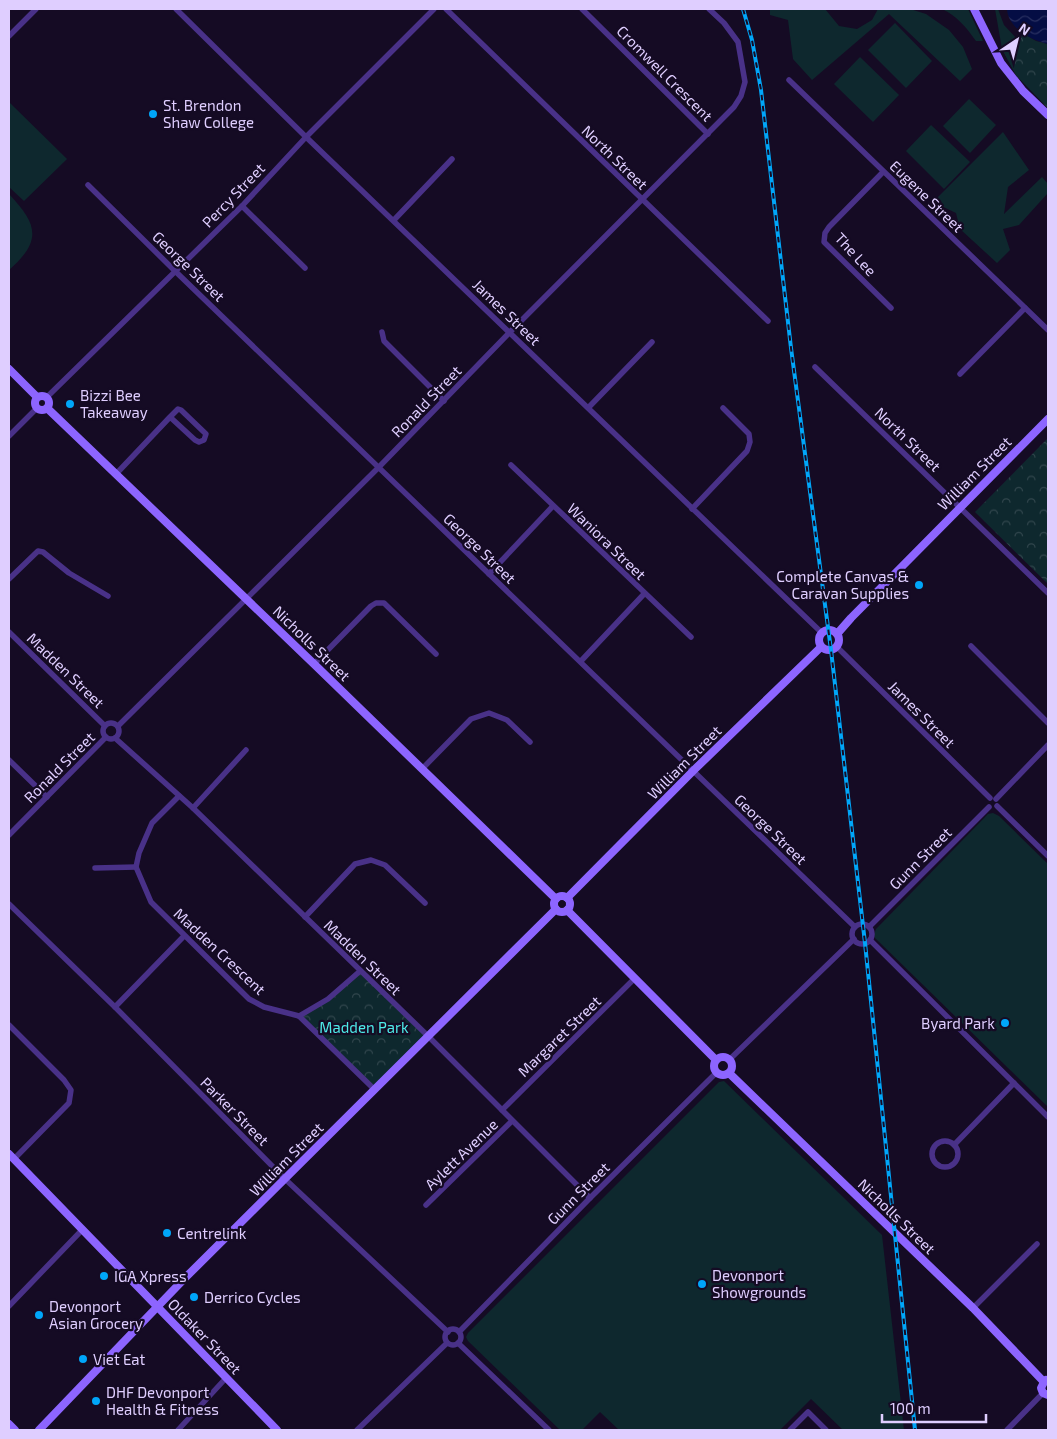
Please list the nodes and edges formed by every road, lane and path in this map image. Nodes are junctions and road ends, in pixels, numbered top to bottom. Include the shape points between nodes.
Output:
1 (36, 9) edge
2 (176, 9) edge
3 (434, 9) edge
4 (446, 9) edge
5 (582, 9) edge
6 (709, 9) edge
7 (974, 9) edge
8 (9, 36) edge
9 (789, 80) dead end
10 (1048, 114) edge
11 (708, 134) junction
12 (306, 137) junction
13 (452, 159) dead end
14 (883, 172) junction
15 (88, 184) dead end
16 (642, 200) junction
17 (242, 206) junction
18 (394, 220) junction
19 (305, 268) dead end
20 (175, 271) junction
21 (891, 308) dead end
22 (1025, 308) junction
23 (768, 321) dead end
24 (1048, 330) edge
25 (382, 332) dead end
26 (510, 332) junction
27 (652, 342) dead end
28 (815, 367) dead end
29 (9, 369) edge
30 (960, 374) dead end
31 (38, 396) junction
32 (47, 397) junction
33 (444, 401) junction
34 (589, 407) junction
35 (37, 408) junction
36 (47, 408) junction
37 (723, 408) dead end
38 (170, 417) junction
39 (1048, 419) edge
40 (9, 436) edge
41 (511, 465) dead end
42 (379, 467) junction
43 (117, 474) junction
44 (553, 506) junction
45 (960, 506) junction
46 (692, 509) junction
47 (489, 574) junction
48 (9, 579) edge
49 (1048, 593) edge
50 (644, 594) junction
51 (108, 596) dead end
52 (246, 599) junction
53 (9, 632) edge
54 (822, 633) junction
55 (837, 634) junction
56 (691, 637) dead end
57 (821, 646) junction
58 (971, 646) dead end
59 (837, 647) junction
60 (436, 654) dead end
61 (580, 660) junction
62 (314, 664) junction
63 (1048, 723) edge
64 (105, 726) junction
65 (118, 726) junction
66 (106, 737) junction
67 (115, 738) junction
68 (530, 742) dead end
69 (1048, 745) edge
70 (246, 750) dead end
71 (9, 760) edge
72 (422, 769) junction
73 (694, 770) junction
74 (179, 796) junction
75 (47, 797) junction
76 (993, 799) junction
77 (997, 806) junction
78 (989, 807) junction
79 (193, 808) junction
80 (9, 835) edge
81 (1048, 856) edge
82 (136, 867) junction
83 (95, 868) dead end
84 (568, 898) junction
85 (556, 899) junction
86 (425, 903) dead end
87 (9, 904) edge
88 (556, 909) junction
89 (567, 910) junction
90 (305, 917) junction
91 (869, 927) junction
92 (855, 928) junction
93 (184, 936) junction
94 (854, 939) junction
95 (870, 940) junction
96 (359, 972) junction
97 (634, 979) junction
98 (115, 1007) junction
99 (299, 1016) junction
100 (9, 1025) edge
101 (428, 1036) junction
102 (716, 1060) junction
103 (729, 1060) junction
104 (716, 1073) junction
105 (729, 1073) junction
106 (1014, 1082) junction
107 (374, 1090) junction
108 (502, 1110) junction
109 (1048, 1117) edge
110 (512, 1121) junction
111 (954, 1145) junction
112 (12, 1156) edge
113 (285, 1179) junction
114 (590, 1198) junction
115 (426, 1205) dead end
116 (82, 1230) junction
117 (1037, 1244) dead end
118 (9, 1306) edge
119 (157, 1308) junction
120 (973, 1308) junction
121 (448, 1332) junction
122 (459, 1332) junction
123 (447, 1343) junction
124 (458, 1344) junction
125 (226, 1378) junction
126 (1046, 1381) edge
127 (1046, 1394) edge
128 (9, 1424) edge
129 (15, 1430) edge
130 (39, 1430) edge
131 (178, 1430) edge
132 (277, 1430) edge
133 (357, 1430) edge
134 (549, 1430) edge
135 (790, 1430) edge
136 (826, 1430) edge
137 (1007, 1430) edge

1 - 8 street
2 - 12 street, James Street
3 - 12 street, Percy Street
4 - 16 street, North Street
5 - 11 street, Cromwell Crescent
6 - 11 street, Ronald Street via 738,42 744,87 734,107
7 - 10 street via 1001,63 1013,80
9 - 14 street, Eugene Street
11 - 16 street, Ronald Street
12 - 17 street, Percy Street
12 - 18 street, James Street
13 - 18 street
14 - 21 street, The Lee via 829,227 824,242
14 - 22 street, Eugene Street
15 - 20 street, George Street
16 - 23 street, North Street
16 - 26 street, Ronald Street
17 - 19 street
17 - 20 street, Percy Street
18 - 26 street, James Street
20 - 32 street, Percy Street
20 - 42 street, George Street
22 - 24 street, Eugene Street
22 - 30 street
25 - 33 street via 384,341
26 - 33 street, Ronald Street
26 - 34 street, James Street
27 - 34 street
28 - 45 street, North Street
29 - 31 street
31 - 32 street
31 - 35 street via 34,404
32 - 36 street via 50,401
33 - 42 street, Ronald Street
34 - 46 street, James Street
35 - 36 street
35 - 40 street
36 - 43 street, Nicholls Street
37 - 46 street via 749,434 750,442 747,450
38 - 38 street via 178,409 182,410 206,434 204,440 195,440
38 - 43 street
39 - 45 street, William Street
41 - 44 street, Waniora Street
42 - 47 street, George Street
42 - 52 street, Ronald Street
43 - 52 street, Nicholls Street
44 - 47 street, Waniora Street
44 - 50 street, Waniora Street
45 - 49 street, North Street
45 - 55 street, William Street
46 - 54 street, James Street
47 - 61 street, George Street
48 - 51 street via 38,551
50 - 56 street, Waniora Street
50 - 61 street, Waniora Street
52 - 62 street, Nicholls Street
52 - 65 street, Ronald Street
53 - 64 street, Madden Street
54 - 55 street via 828,630
54 - 57 street
55 - 59 street via 840,640
57 - 59 street via 828,650
57 - 73 street, William Street
58 - 63 street
59 - 76 street, James Street
60 - 62 street via 384,604 376,603
61 - 73 street, George Street
62 - 72 street, Nicholls Street
64 - 65 street via 110,723
64 - 66 street
65 - 67 street
66 - 67 street
66 - 75 street, Ronald Street
67 - 74 street, Madden Street
68 - 72 street via 506,720 490,713 471,719
69 - 76 street
70 - 79 street
71 - 75 street
72 - 85 street, Nicholls Street
73 - 84 street, William Street
73 - 92 street, George Street
74 - 79 street, Madden Street
74 - 82 street via 152,823
75 - 80 street, Ronald Street
76 - 77 street via 998,802
76 - 78 street via 988,802
77 - 78 street
77 - 81 street
78 - 91 street, Gunn Street
79 - 90 street, Madden Street
82 - 83 street
82 - 93 street, Madden Crescent via 151,902
84 - 85 street
84 - 89 street
85 - 88 street
86 - 90 street via 385,865 371,860 355,864
87 - 98 street, Parker Street
88 - 89 street via 560,912
88 - 101 street, William Street
89 - 97 street
90 - 96 street, Madden Street
91 - 92 street via 862,924
91 - 95 street via 872,933
92 - 94 street
93 - 98 street
93 - 99 street, Madden Crescent via 249,999 264,1007
94 - 95 street via 862,944
94 - 103 street
95 - 106 street
96 - 99 street via 328,999
96 - 101 street, Madden Street
97 - 102 street
97 - 108 street, Margaret Street
98 - 113 street, Parker Street
99 - 107 street
100 - 112 street via 71,1090 69,1103
101 - 107 street, William Street
101 - 108 street, Madden Street
102 - 103 street
102 - 104 street
103 - 105 street via 732,1065
104 - 105 street
104 - 114 street, Gunn Street
105 - 120 street, Nicholls Street
106 - 109 street
106 - 111 street
107 - 113 street, William Street
108 - 110 street, Madden Street
110 - 114 street, Madden Street
110 - 115 street, Aylett Avenue
111 - 111 street via 958,1153 955,1162 946,1166 938,1164 932,1156 934,1147 945,1141
112 - 116 street, Oldaker Street
113 - 119 street, William Street
113 - 121 street, Parker Street
114 - 122 street, Gunn Street
116 - 118 street
116 - 119 street, Oldaker Street
117 - 120 street
119 - 125 street, Oldaker Street
119 - 130 street, William Street
120 - 126 street, Nicholls Street
121 - 122 street via 452,1329
121 - 123 street
122 - 124 street
123 - 124 street
123 - 133 street
124 - 134 street
125 - 131 street
125 - 132 street, Oldaker Street
126 - 127 street via 1041,1388
127 - 137 street
128 - 129 street
135 - 136 street via 808,1412

